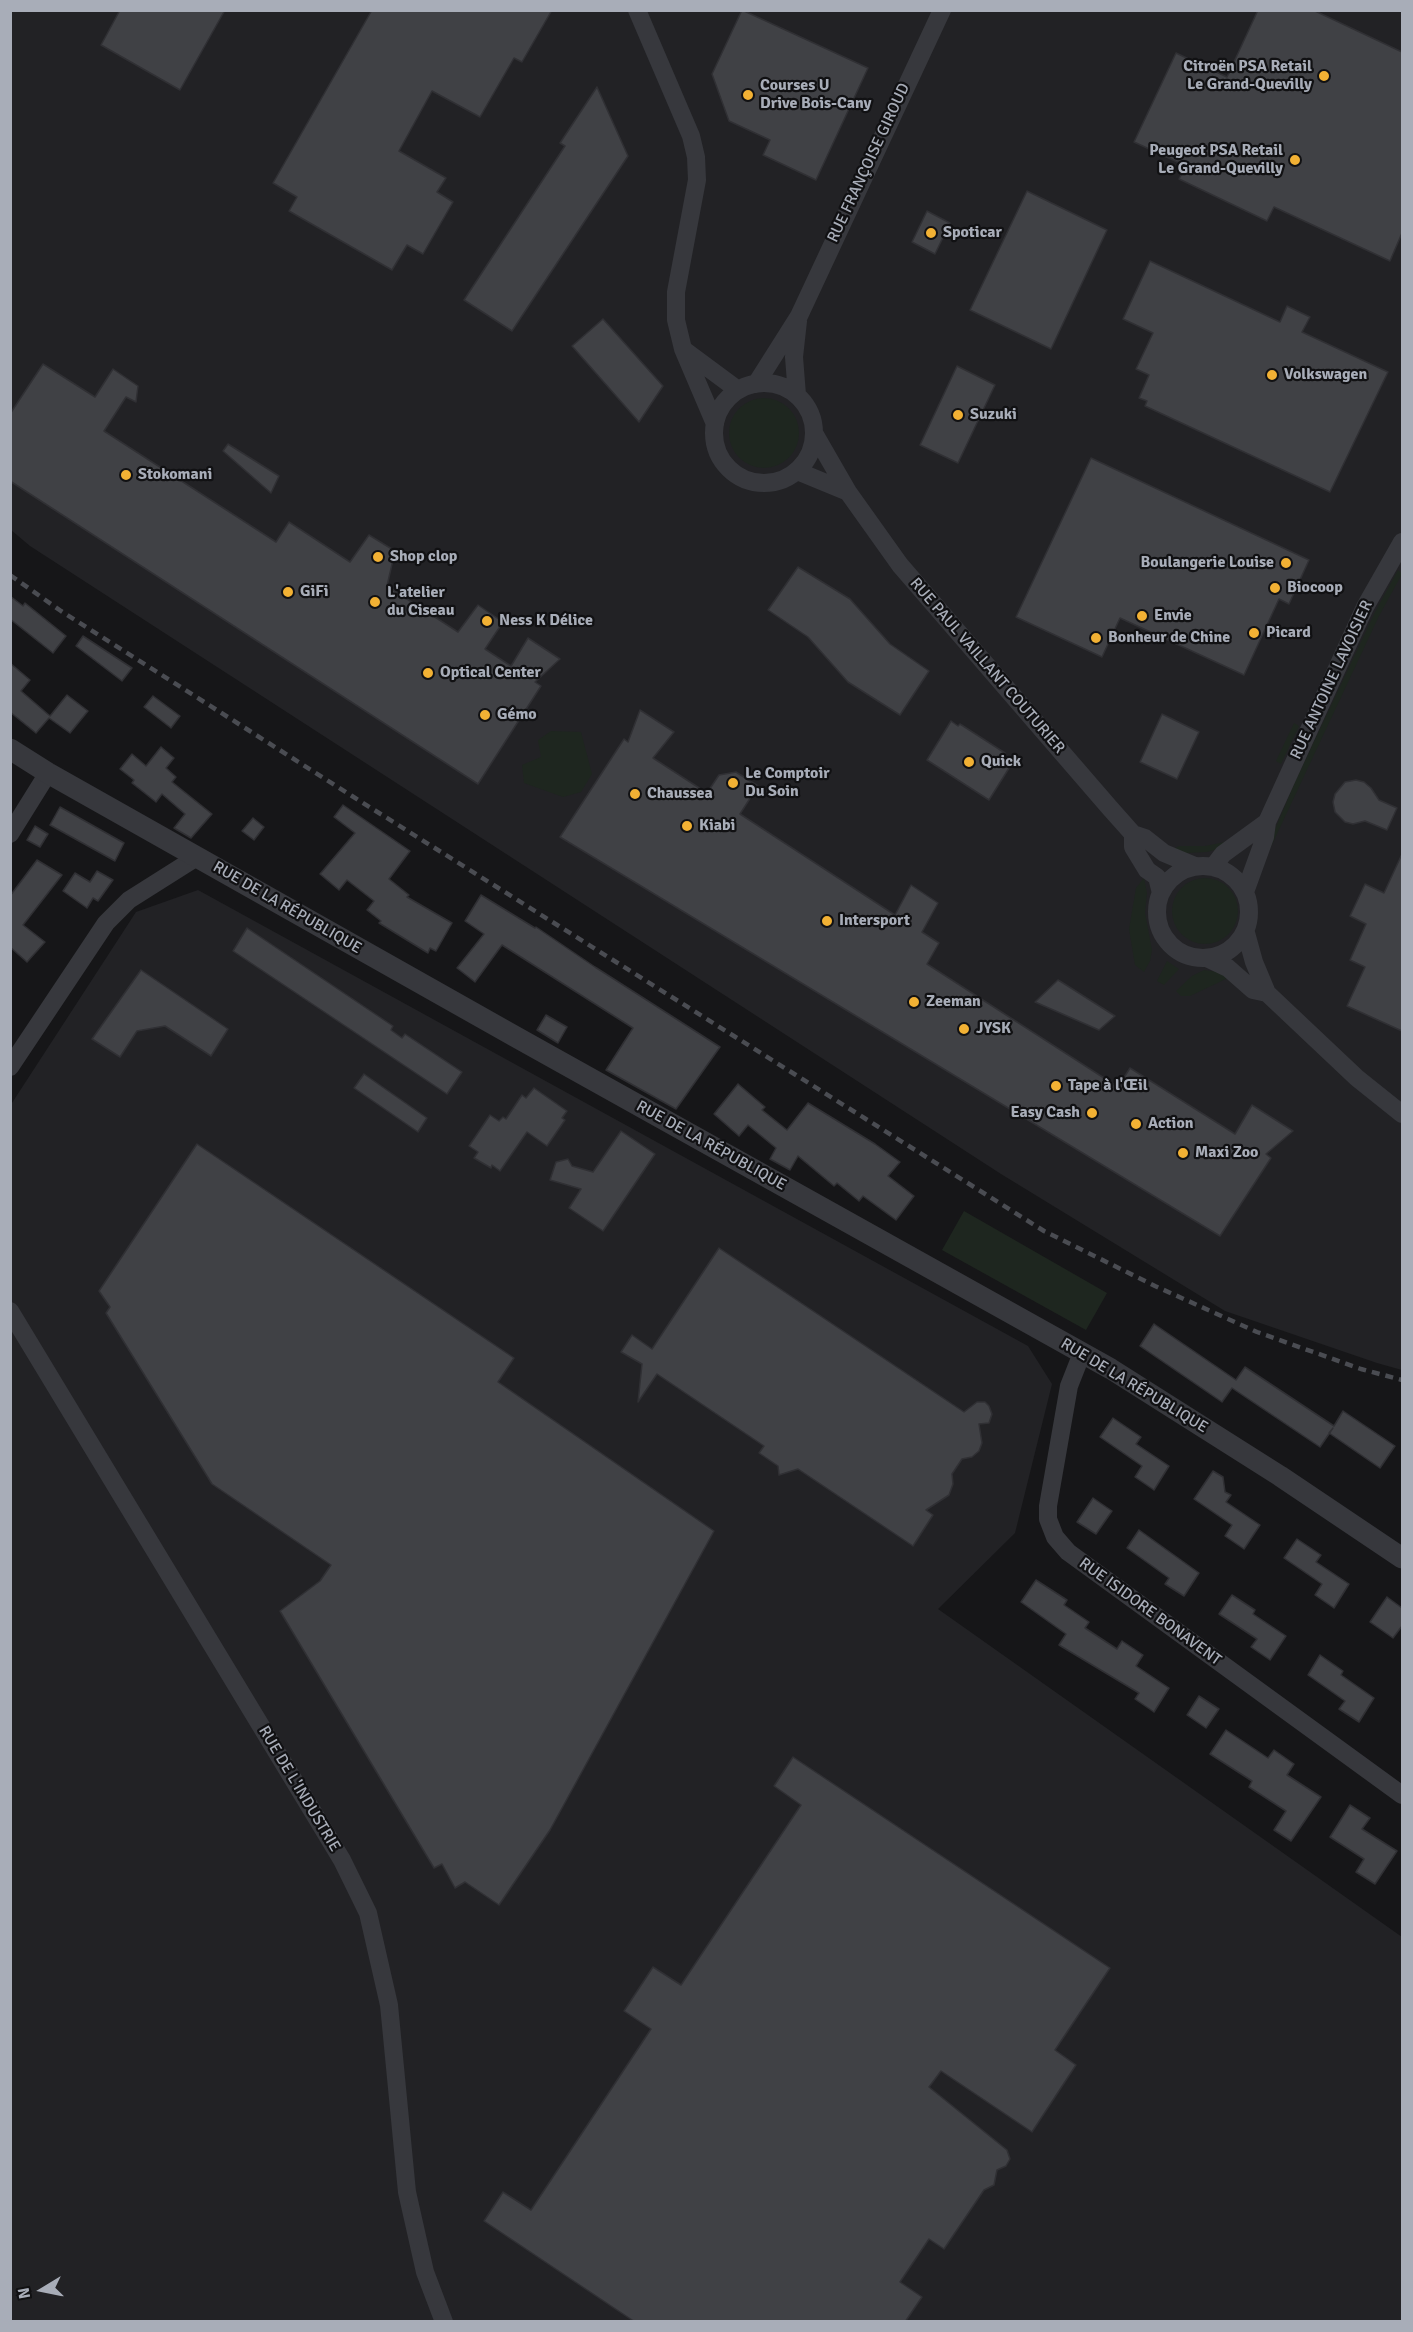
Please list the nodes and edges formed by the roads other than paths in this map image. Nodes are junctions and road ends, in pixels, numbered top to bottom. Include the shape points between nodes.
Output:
1 (637, 10) edge
2 (942, 10) edge
3 (799, 316) junction
4 (683, 349) junction
5 (756, 384) junction
6 (738, 390) junction
7 (796, 395) junction
8 (715, 424) junction
9 (814, 433) junction
10 (797, 471) junction
11 (848, 492) junction
12 (1402, 542) edge
13 (10, 749) edge
14 (48, 773) junction
15 (1267, 822) junction
16 (10, 834) edge
17 (1133, 834) junction
18 (197, 857) junction
19 (1204, 866) junction
20 (1245, 891) junction
21 (1161, 893) junction
22 (1246, 933) junction
23 (1208, 958) junction
24 (1267, 993) junction
25 (10, 1067) edge
26 (1402, 1114) edge
27 (10, 1311) edge
28 (1082, 1353) junction
29 (1402, 1558) edge
30 (1402, 1795) edge
31 (444, 2322) edge

1 - 4 street via 691,136 696,157 697,180 676,292 676,320
2 - 3 street, RUE FRANÇOISE GIROUD
3 - 5 street, RUE FRANÇOISE GIROUD
3 - 7 street, RUE FRANÇOISE GIROUD via 794,357
4 - 6 street
4 - 8 street
5 - 6 street
5 - 7 street via 777,385
6 - 8 street via 723,405
7 - 9 street via 809,413
8 - 10 street via 717,451 738,477 767,483
9 - 10 street via 809,454
9 - 11 street, RUE PAUL VAILLANT COUTURIER
10 - 11 street
11 - 17 street, RUE PAUL VAILLANT COUTURIER via 900,565
12 - 15 street, RUE ANTOINE LAVOISIER via 1365,607
13 - 14 street, RUE DE LA RÉPUBLIQUE
14 - 16 street
14 - 18 street, RUE DE LA RÉPUBLIQUE
15 - 19 street
15 - 20 street, RUE ANTOINE LAVOISIER
17 - 19 street, RUE PAUL VAILLANT COUTURIER via 1164,853
17 - 21 street, RUE PAUL VAILLANT COUTURIER via 1133,847 1147,870 1157,877
18 - 25 street via 129,900 106,923
18 - 28 street, RUE DE LA RÉPUBLIQUE
19 - 20 street via 1226,872
19 - 21 street via 1176,874
20 - 22 street via 1249,907
21 - 23 street via 1157,917 1167,940 1184,954
22 - 23 street via 1230,950
22 - 24 street
23 - 24 street via 1228,968 1253,990
24 - 26 street via 1357,1078
27 - 31 street, RUE DE L'INDUSTRIE via 342,1860 368,1913 389,2005 406,2192 425,2272
28 - 29 street, RUE DE LA RÉPUBLIQUE via 1280,1476
28 - 30 street, RUE ISIDORE BONAVENT via 1069,1386 1048,1506 1055,1537 1068,1552

